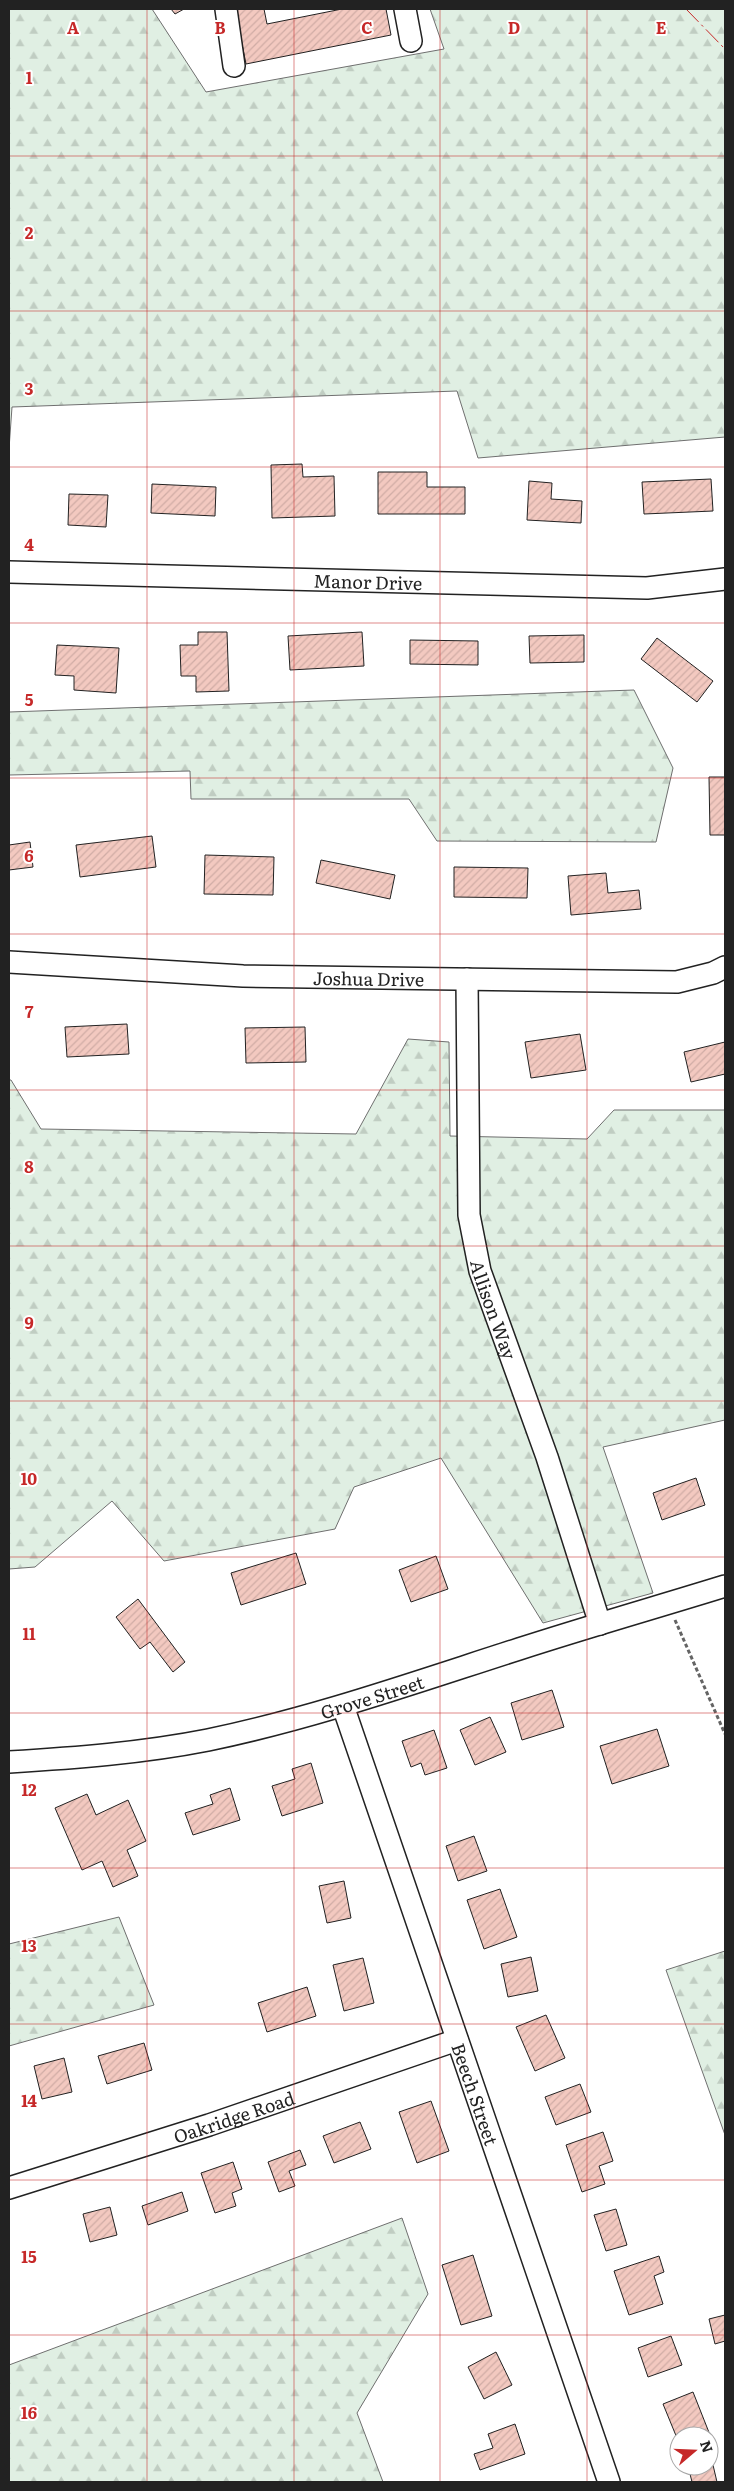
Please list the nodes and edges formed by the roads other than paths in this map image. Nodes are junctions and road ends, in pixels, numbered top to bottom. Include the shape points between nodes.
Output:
1 (226, 9) edge
2 (404, 9) edge
3 (411, 41) dead end
4 (234, 66) dead end
5 (9, 572) edge
6 (725, 580) edge
7 (9, 962) edge
8 (725, 967) edge
9 (466, 979) junction
10 (725, 1586) edge
11 (600, 1624) junction
12 (343, 1706) junction
13 (9, 1762) edge
14 (457, 2040) junction
15 (9, 2188) edge
16 (609, 2482) edge

1 - 4 street
2 - 3 street
5 - 6 street, Manor Drive via 647,588
7 - 9 street, Joshua Drive via 243,976
8 - 9 street, Joshua Drive via 677,982
9 - 11 street, Allison Way via 469,1215 476,1252 547,1457
10 - 11 street, Grove Street
11 - 12 street, Grove Street
12 - 13 street, Grove Street via 206,1740 137,1751
12 - 14 street, Beech Street
14 - 15 street, Oakridge Road via 209,2125
14 - 16 street, Beech Street

